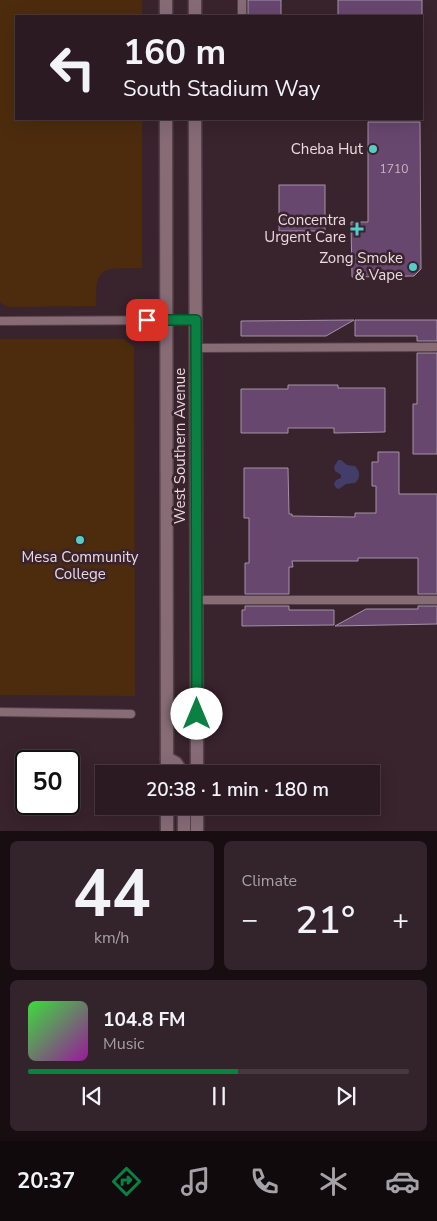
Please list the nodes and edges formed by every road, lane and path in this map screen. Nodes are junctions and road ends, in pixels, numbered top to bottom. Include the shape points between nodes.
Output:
1 (166, 0) edge
2 (195, 0) edge
3 (242, 0) edge
4 (166, 15) edge
5 (195, 15) edge
6 (242, 15) edge
7 (166, 120) edge
8 (195, 120) edge
9 (167, 320) junction
10 (196, 320) junction
11 (0, 321) edge
12 (437, 347) edge
13 (196, 348) junction
14 (197, 600) junction
15 (437, 600) edge
16 (0, 712) edge
17 (131, 714) dead end
18 (166, 758) junction
19 (166, 765) edge
20 (177, 765) edge
21 (197, 765) edge
22 (167, 815) edge
23 (184, 815) edge
24 (197, 815) edge
25 (167, 831) edge
26 (184, 831) edge
27 (197, 831) edge

1 - 4 main road
2 - 5 main road
3 - 6 lane
7 - 9 main road, West Southern Avenue
8 - 10 main road, West Southern Avenue
9 - 10 lane
9 - 11 lane
9 - 18 main road, West Southern Avenue
10 - 13 main road, West Southern Avenue
12 - 13 lane
13 - 14 main road, West Southern Avenue
14 - 15 lane
14 - 21 main road, West Southern Avenue
16 - 17 lane
18 - 19 main road, West Southern Avenue
18 - 20 main road
22 - 25 main road
23 - 26 main road
24 - 27 main road

